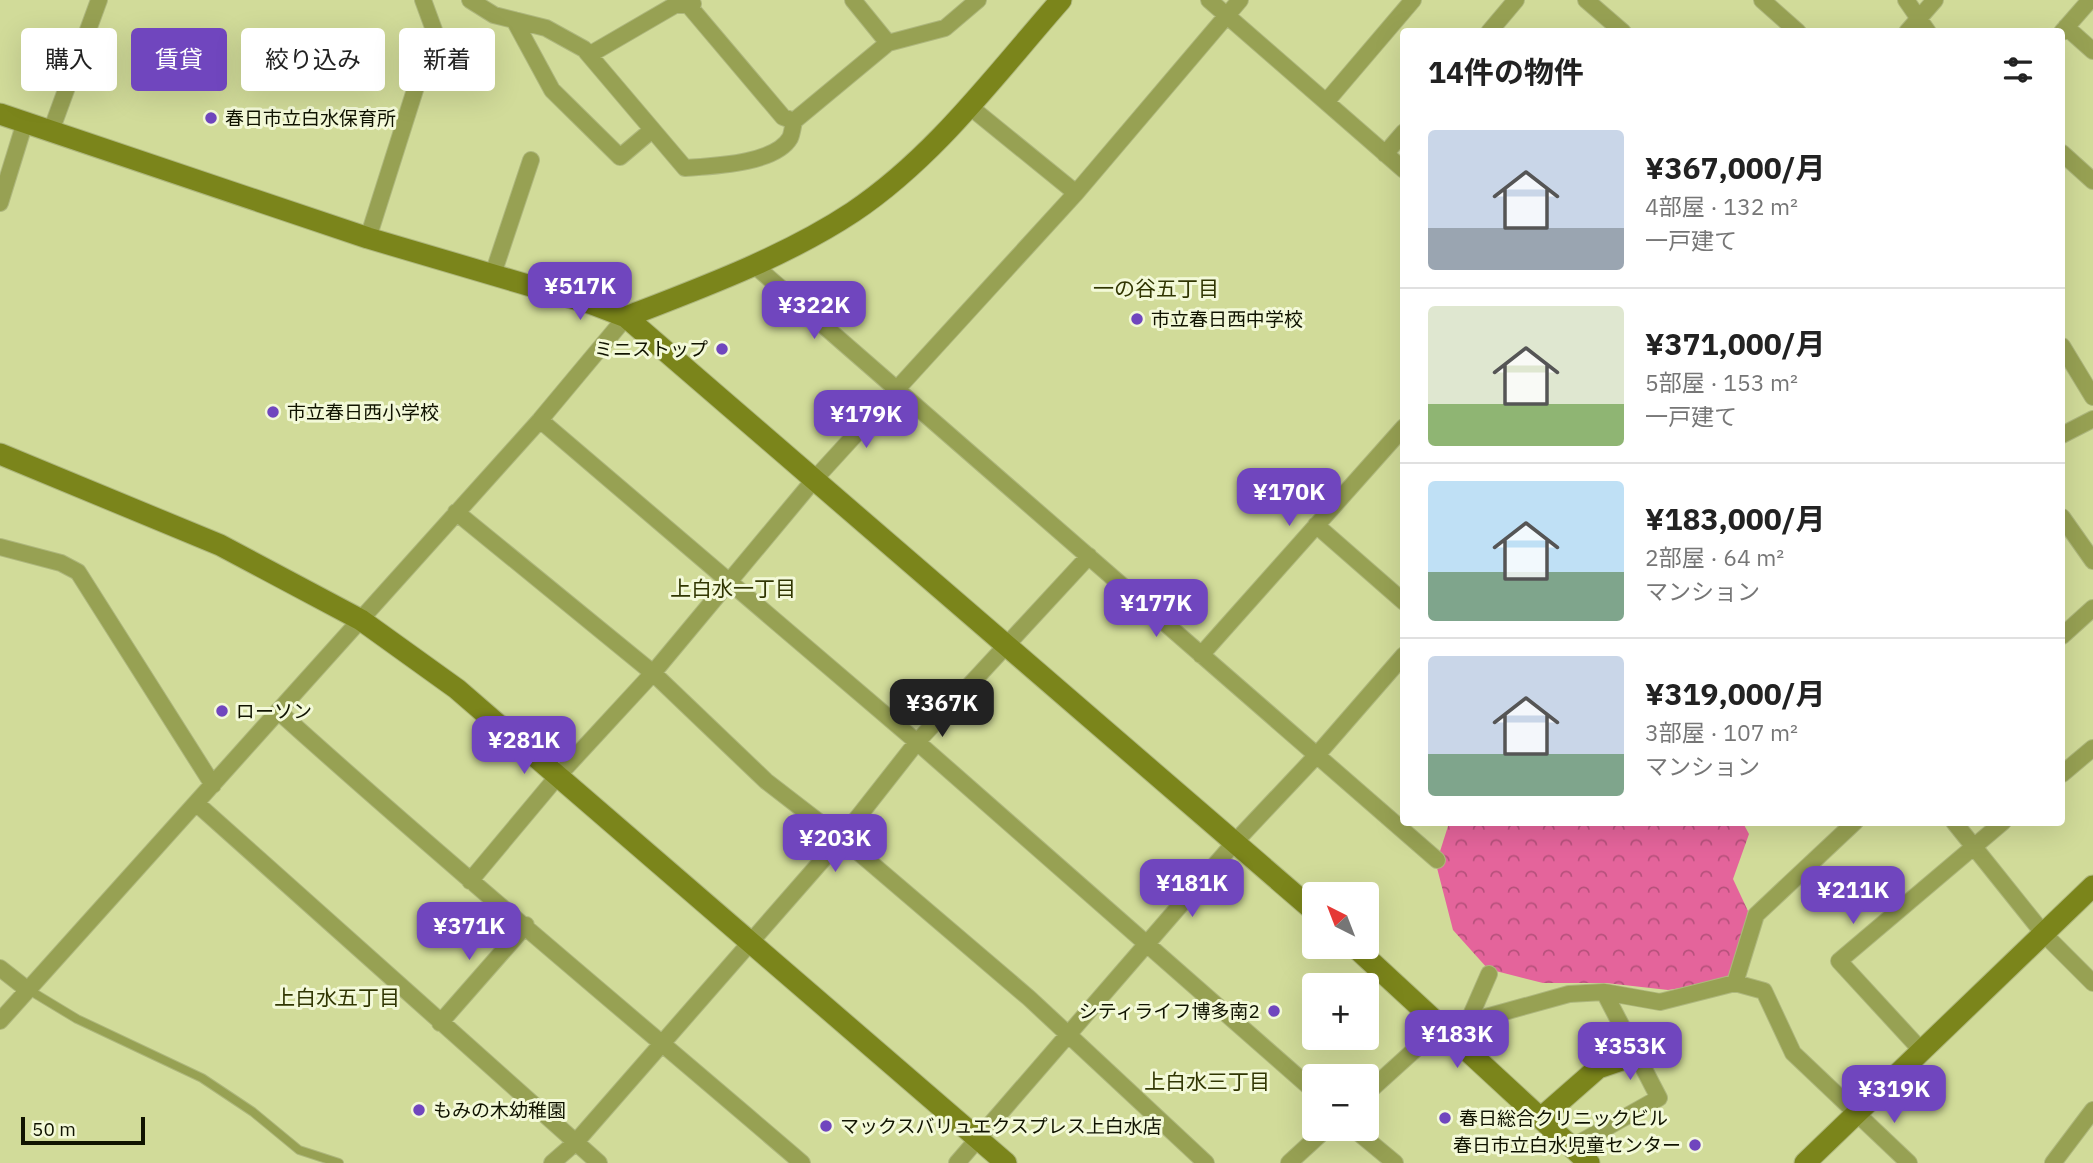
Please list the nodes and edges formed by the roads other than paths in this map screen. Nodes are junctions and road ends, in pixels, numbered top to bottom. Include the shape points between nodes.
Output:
1 (99, 0) edge
2 (423, 0) edge
3 (470, 0) edge
4 (853, 0) edge
5 (978, 0) edge
6 (1061, 0) edge
7 (1209, 0) edge
8 (1241, 0) edge
9 (1413, 0) edge
10 (1516, 0) edge
11 (1586, 0) edge
12 (1762, 0) edge
13 (1906, 0) edge
14 (1935, 0) edge
15 (2090, 0) edge
16 (691, 2) edge
17 (497, 7) edge
18 (1226, 17) junction
19 (514, 20) junction
20 (1917, 27) edge
21 (1492, 28) edge
22 (1618, 28) edge
23 (1794, 28) edge
24 (2065, 28) edge
25 (2065, 30) edge
26 (888, 43) junction
27 (2093, 51) edge
28 (590, 55) junction
29 (1325, 102) junction
30 (969, 106) junction
31 (0, 114) edge
32 (794, 121) junction
33 (25, 122) junction
34 (652, 130) junction
35 (51, 131) junction
36 (1400, 137) edge
37 (1385, 154) junction
38 (2065, 156) edge
39 (531, 160) dead end
40 (1400, 167) edge
41 (2093, 181) edge
42 (1076, 193) junction
43 (0, 203) edge
44 (368, 238) junction
45 (754, 265) junction
46 (494, 274) junction
47 (626, 317) junction
48 (2065, 351) edge
49 (899, 389) junction
50 (2093, 397) edge
51 (2093, 419) edge
52 (540, 420) junction
53 (1400, 431) edge
54 (2065, 433) edge
55 (0, 454) edge
56 (813, 481) junction
57 (456, 512) junction
58 (2065, 521) edge
59 (1317, 525) junction
60 (0, 547) edge
61 (1089, 556) junction
62 (2093, 561) edge
63 (730, 582) junction
64 (1400, 598) edge
65 (2093, 608) edge
66 (361, 620) junction
67 (2065, 633) edge
68 (1007, 647) junction
69 (1201, 654) junction
70 (1400, 660) edge
71 (653, 673) junction
72 (278, 711) junction
73 (917, 742) junction
74 (2093, 748) edge
75 (1317, 755) junction
76 (2065, 771) edge
77 (557, 777) junction
78 (213, 785) junction
79 (196, 803) junction
80 (1851, 826) edge
81 (1957, 826) edge
82 (1998, 826) edge
83 (840, 840) junction
84 (1235, 842) junction
85 (1974, 846) junction
86 (1437, 860) dead end
87 (470, 881) junction
88 (2093, 886) edge
89 (1302, 901) edge
90 (526, 925) junction
91 (2043, 933) junction
92 (750, 941) junction
93 (1148, 942) junction
94 (1368, 959) edge
95 (0, 968) edge
96 (1489, 974) dead end
97 (2093, 983) edge
98 (1735, 984) junction
99 (28, 989) junction
100 (1604, 992) junction
101 (0, 1021) edge
102 (1468, 1022) junction
103 (440, 1023) junction
104 (1446, 1031) junction
105 (1069, 1036) junction
106 (663, 1044) junction
107 (1920, 1049) junction
108 (1636, 1055) junction
109 (1302, 1080) edge
110 (1379, 1084) edge
111 (2093, 1110) edge
112 (1856, 1111) junction
113 (1541, 1118) junction
114 (978, 1139) junction
115 (1313, 1141) edge
116 (1368, 1141) edge
117 (575, 1143) junction
118 (1572, 1147) junction
119 (338, 1163) edge
120 (552, 1163) edge
121 (599, 1163) edge
122 (802, 1163) edge
123 (957, 1163) edge
124 (1006, 1163) edge
125 (1206, 1163) edge
126 (1289, 1163) edge
127 (1395, 1163) edge
128 (1589, 1163) edge
129 (1805, 1163) edge
130 (1909, 1163) edge
131 (2053, 1163) edge

1 - 35 street
2 - 44 street via 434,30
3 - 17 street
4 - 26 street
5 - 26 street via 944,28
6 - 30 street
7 - 18 street
8 - 18 street
9 - 29 street
10 - 21 street
11 - 22 street
12 - 23 street
13 - 20 street
14 - 20 street
15 - 24 street
16 - 28 street via 675,5
16 - 32 street via 783,117
17 - 19 street
18 - 29 street
18 - 42 street
19 - 28 street via 546,28
19 - 34 street via 552,90 620,157
25 - 27 street
26 - 32 street
28 - 34 street
29 - 37 street
30 - 42 street
30 - 45 street via 939,140 853,212
31 - 33 street
32 - 34 street via 789,139 771,154 729,165 685,168
33 - 35 street
33 - 43 street
35 - 44 street
36 - 37 street
37 - 40 street
38 - 41 street
39 - 46 street
42 - 49 street
44 - 46 street
45 - 47 street
45 - 49 street
46 - 47 street
47 - 52 street
47 - 56 street
48 - 50 street
49 - 56 street
49 - 61 street
51 - 54 street
52 - 57 street
52 - 63 street
53 - 59 street
55 - 66 street via 220,545
56 - 63 street
56 - 68 street
57 - 66 street
57 - 71 street
58 - 62 street
59 - 64 street
59 - 69 street
60 - 78 street via 78,572
61 - 68 street
61 - 69 street
63 - 71 street
63 - 73 street
65 - 67 street
66 - 72 street
66 - 77 street via 457,690
68 - 73 street
68 - 84 street
69 - 75 street
70 - 75 street
71 - 77 street
71 - 83 street via 766,781
72 - 78 street
72 - 87 street
73 - 83 street
73 - 93 street
74 - 76 street
75 - 84 street
75 - 86 street
77 - 87 street
77 - 92 street
78 - 79 street
79 - 99 street
79 - 103 street
80 - 98 street via 1756,915
81 - 85 street
82 - 85 street
83 - 92 street
83 - 105 street
84 - 89 street
84 - 93 street
85 - 91 street
85 - 107 street via 1839,961
87 - 90 street
88 - 91 street
90 - 103 street
90 - 106 street
91 - 97 street
91 - 107 street
92 - 106 street
92 - 114 street
93 - 105 street
93 - 109 street
94 - 104 street
95 - 99 street
96 - 102 street
98 - 100 street via 1660,1002
98 - 112 street via 1764,992 1793,1053
99 - 101 street
99 - 119 lane via 76,1019 202,1078 299,1150
100 - 102 street via 1569,994
100 - 108 street
102 - 104 street
103 - 117 street
104 - 110 street
104 - 113 street
105 - 114 street
105 - 125 street
106 - 117 street
106 - 122 street
107 - 112 street
108 - 113 street via 1598,1068
108 - 118 street via 1658,1098
111 - 131 street
112 - 129 street
112 - 130 street
113 - 118 street
114 - 123 street
114 - 124 street
115 - 126 street
116 - 127 street
117 - 120 street
117 - 121 street
118 - 128 street

